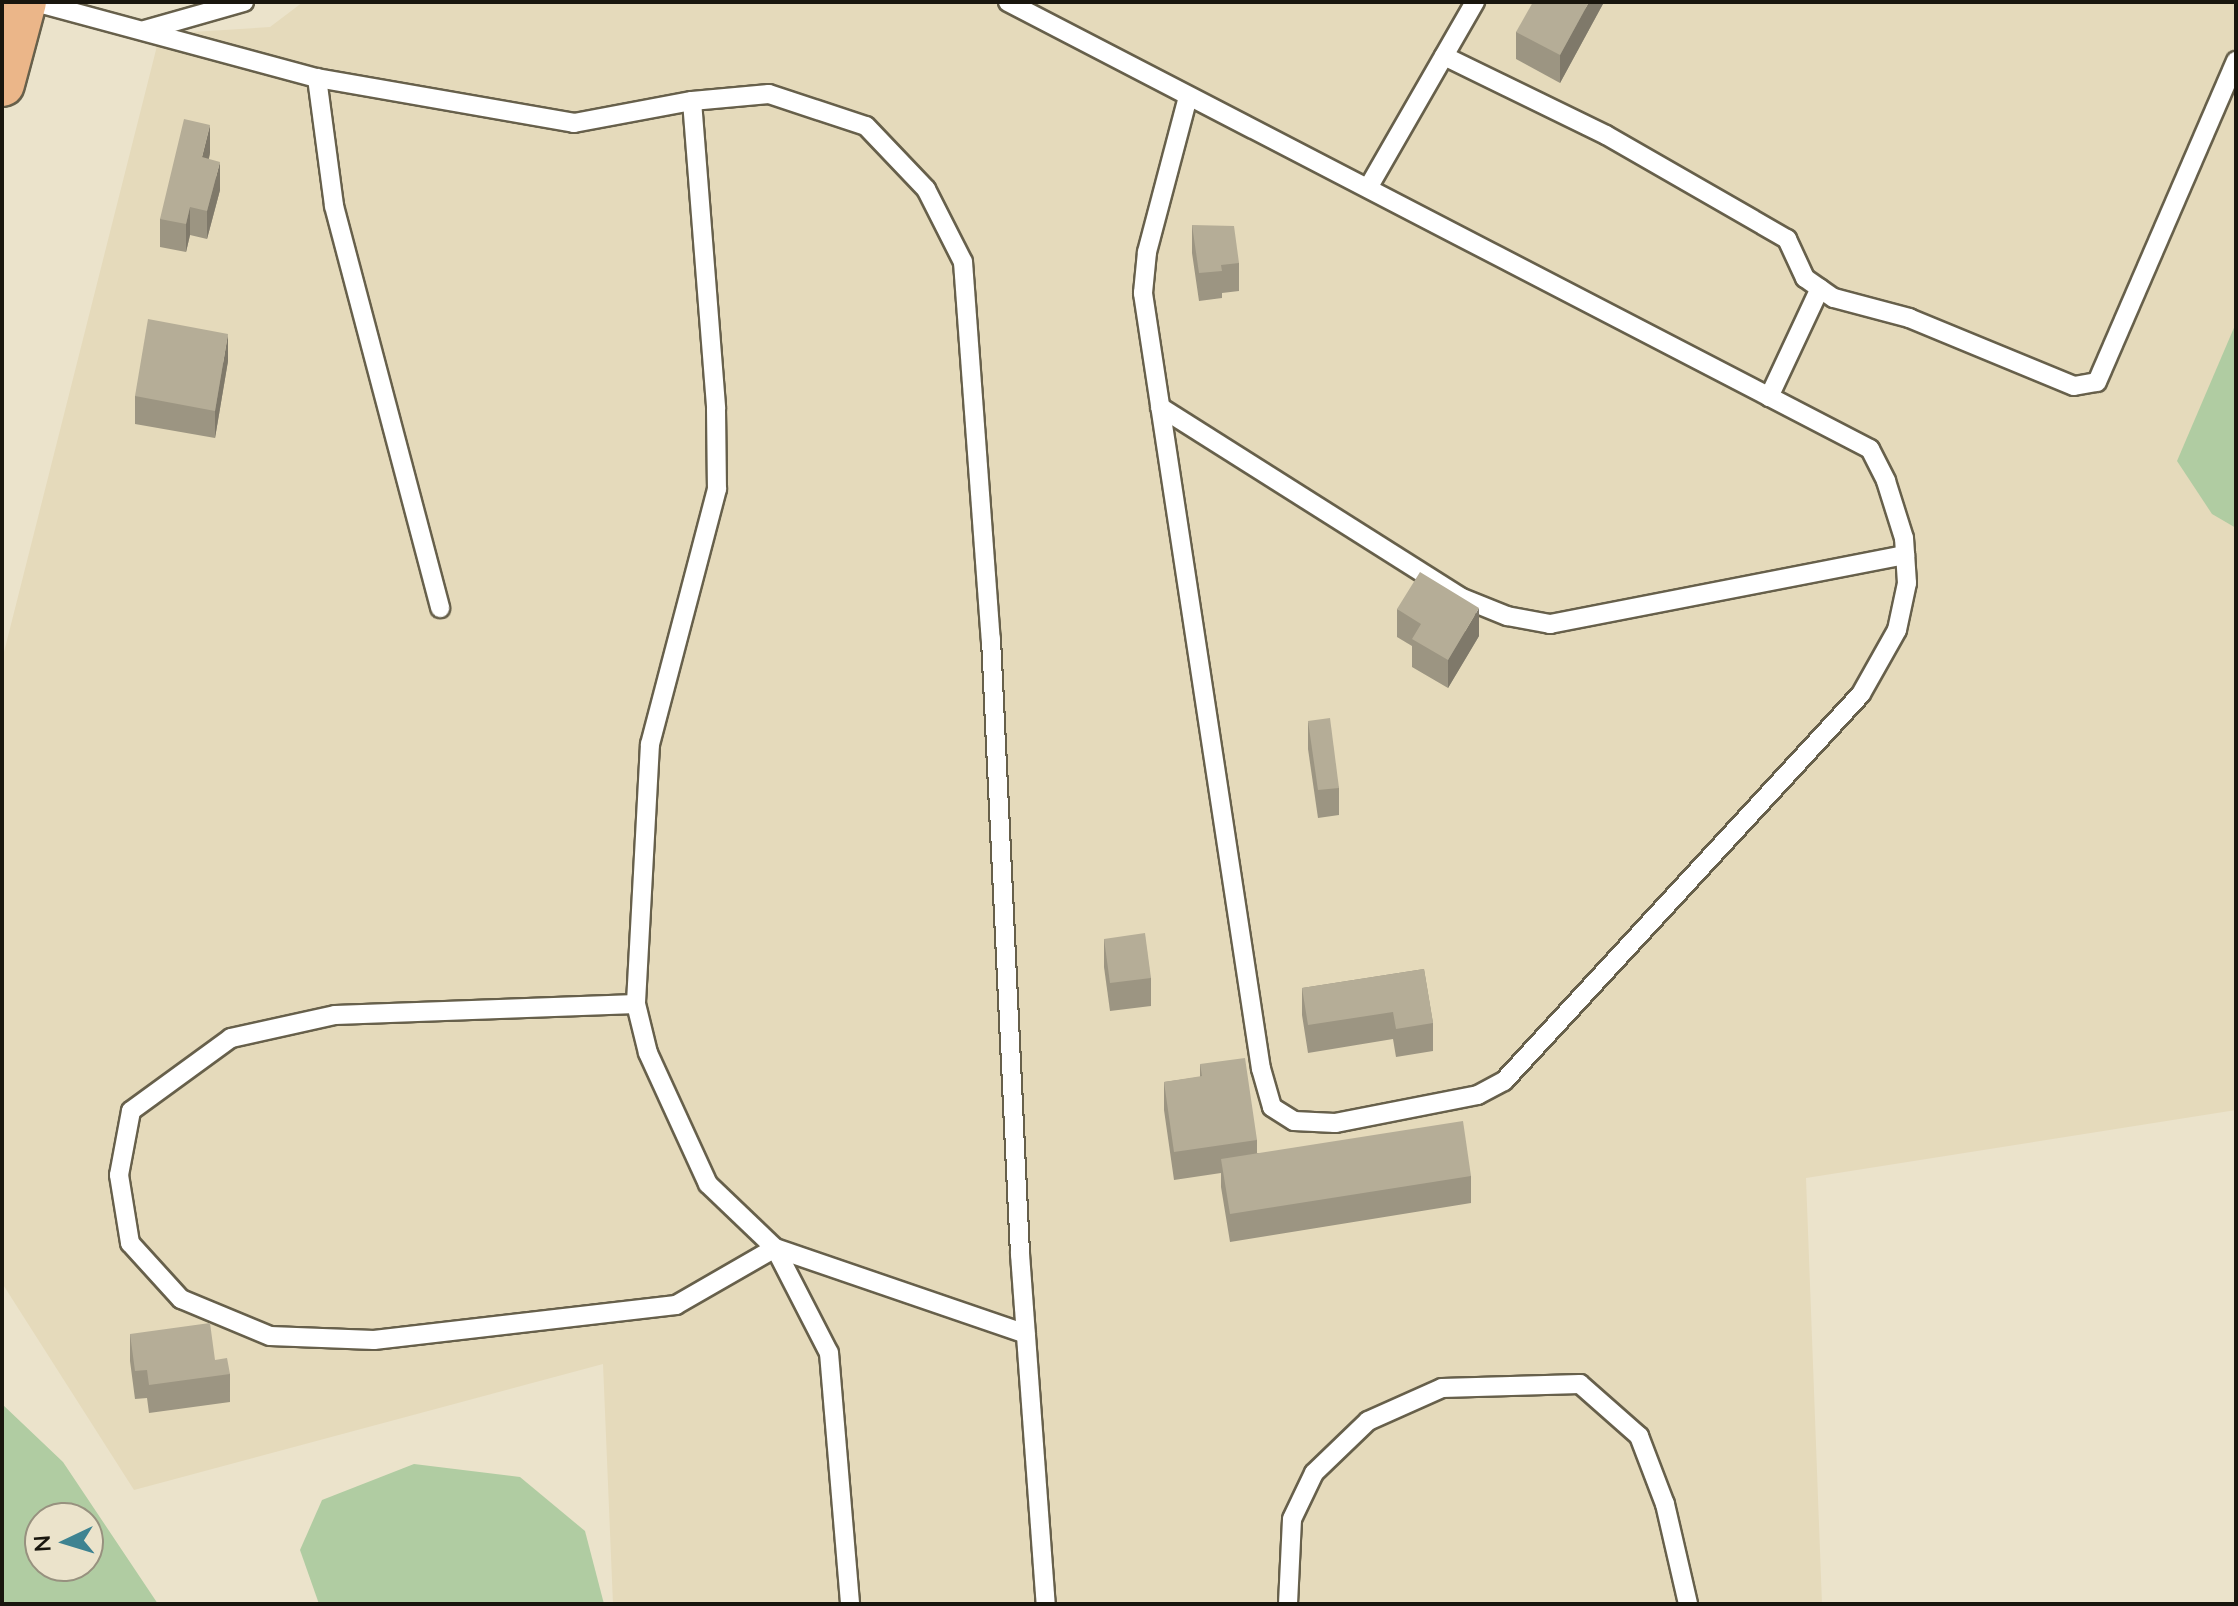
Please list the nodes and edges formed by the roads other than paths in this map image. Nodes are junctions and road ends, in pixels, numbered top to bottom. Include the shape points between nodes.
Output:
1 (24, 2) edge
2 (35, 2) edge
3 (244, 2) edge
4 (1008, 2) edge
5 (1475, 2) edge
6 (142, 31) junction
7 (1444, 56) junction
8 (2236, 61) edge
9 (317, 78) junction
10 (2, 84) edge
11 (1188, 97) junction
12 (692, 101) junction
13 (1368, 188) junction
14 (1820, 288) junction
15 (1769, 397) junction
16 (1160, 407) junction
17 (1905, 555) junction
18 (440, 608) dead end
19 (636, 1004) junction
20 (775, 1248) junction
21 (1026, 1334) junction
22 (850, 1604) edge
23 (1046, 1604) edge
24 (1288, 1604) edge
25 (1688, 1604) edge

1 - 10 main road
2 - 6 lane
3 - 6 lane
4 - 11 lane
5 - 7 lane
6 - 9 lane
7 - 13 lane
7 - 14 lane via 1606,135 1787,239 1805,278
8 - 14 lane via 2097,382 2074,386 1909,318 1834,298
9 - 12 lane via 574,123
9 - 18 lane via 334,206
11 - 13 lane
11 - 16 lane via 1145,266 1143,293
12 - 19 lane via 716,409 717,489 650,744
12 - 21 lane via 769,94 866,126 926,189 963,262 991,639
13 - 15 lane
14 - 15 lane
15 - 17 lane via 1870,449 1886,481
16 - 17 lane via 1460,597 1507,616 1550,624
16 - 17 lane via 1261,1069 1272,1107 1294,1121 1335,1123 1464,1098 1504,1081 1861,694 1897,630 1907,583
19 - 20 lane via 648,1053 708,1184
19 - 20 lane via 335,1015 231,1038 131,1111 119,1175 130,1243 181,1299 270,1336 374,1340 676,1305
20 - 21 lane
20 - 22 lane via 829,1353
21 - 23 lane
24 - 25 lane via 1292,1519 1314,1473 1368,1421 1442,1388 1580,1384 1639,1436 1665,1504

